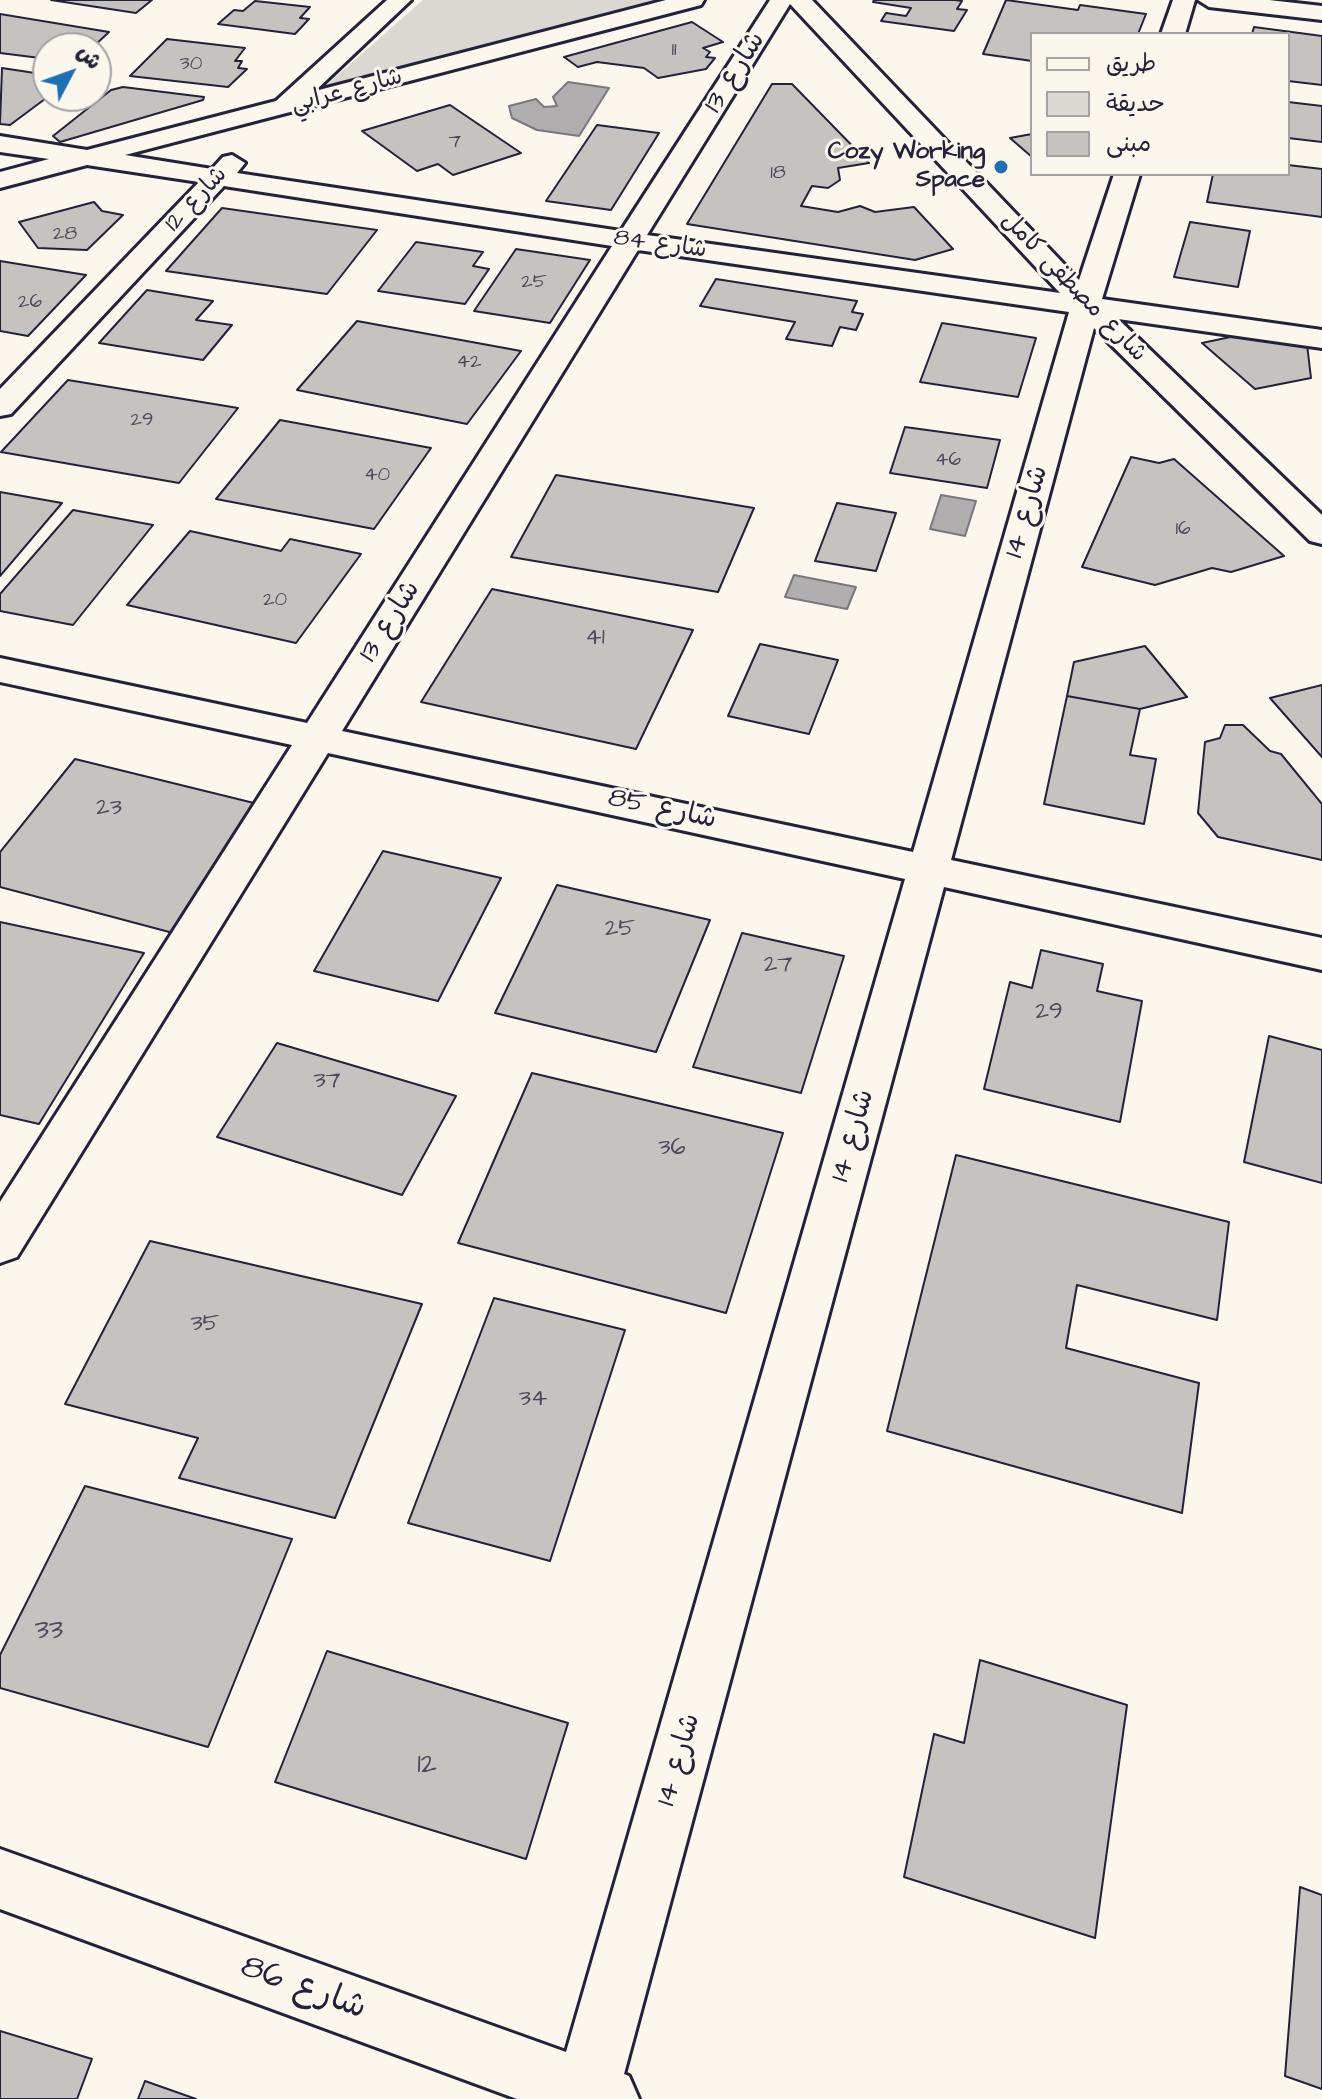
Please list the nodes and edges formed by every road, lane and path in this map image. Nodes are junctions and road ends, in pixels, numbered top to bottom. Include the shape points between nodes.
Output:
1 (400, 0) edge
2 (693, 0) edge
3 (781, 0) edge
4 (799, 0) edge
5 (1184, 0) edge
6 (1209, 0) edge
7 (1322, 13) edge
8 (1174, 32) edge
9 (280, 109) junction
10 (0, 144) edge
11 (88, 158) junction
12 (1126, 176) edge
13 (219, 178) junction
14 (0, 180) edge
15 (630, 241) junction
16 (1086, 304) junction
17 (1322, 339) edge
18 (0, 407) edge
19 (1322, 534) edge
20 (0, 670) edge
21 (319, 736) junction
22 (929, 867) junction
23 (1322, 954) edge
24 (0, 1243) edge
25 (0, 1879) edge
26 (593, 2097) edge

1 - 9 street, شارع 12
2 - 9 street, شارع عرابي
3 - 15 street, شارع 13
4 - 16 street, شارع مصطفى كامل
5 - 8 street
6 - 7 street
9 - 11 street, شارع عرابي
9 - 13 street, شارع 12
10 - 11 street, شارع 84
11 - 13 street, شارع 84
11 - 14 street, شارع عرابي
12 - 16 street, شارع 14
13 - 15 street, شارع 84
13 - 18 street, شارع 12
15 - 16 street, شارع 84
15 - 21 street, شارع 13
16 - 17 street, شارع 84
16 - 19 street, شارع مصطفى كامل
16 - 22 street, شارع 14
20 - 21 street, شارع 85
21 - 22 street, شارع 85
21 - 24 street, شارع 13
22 - 23 street, شارع 85
22 - 26 street, شارع 14
25 - 26 street, شارع 86

